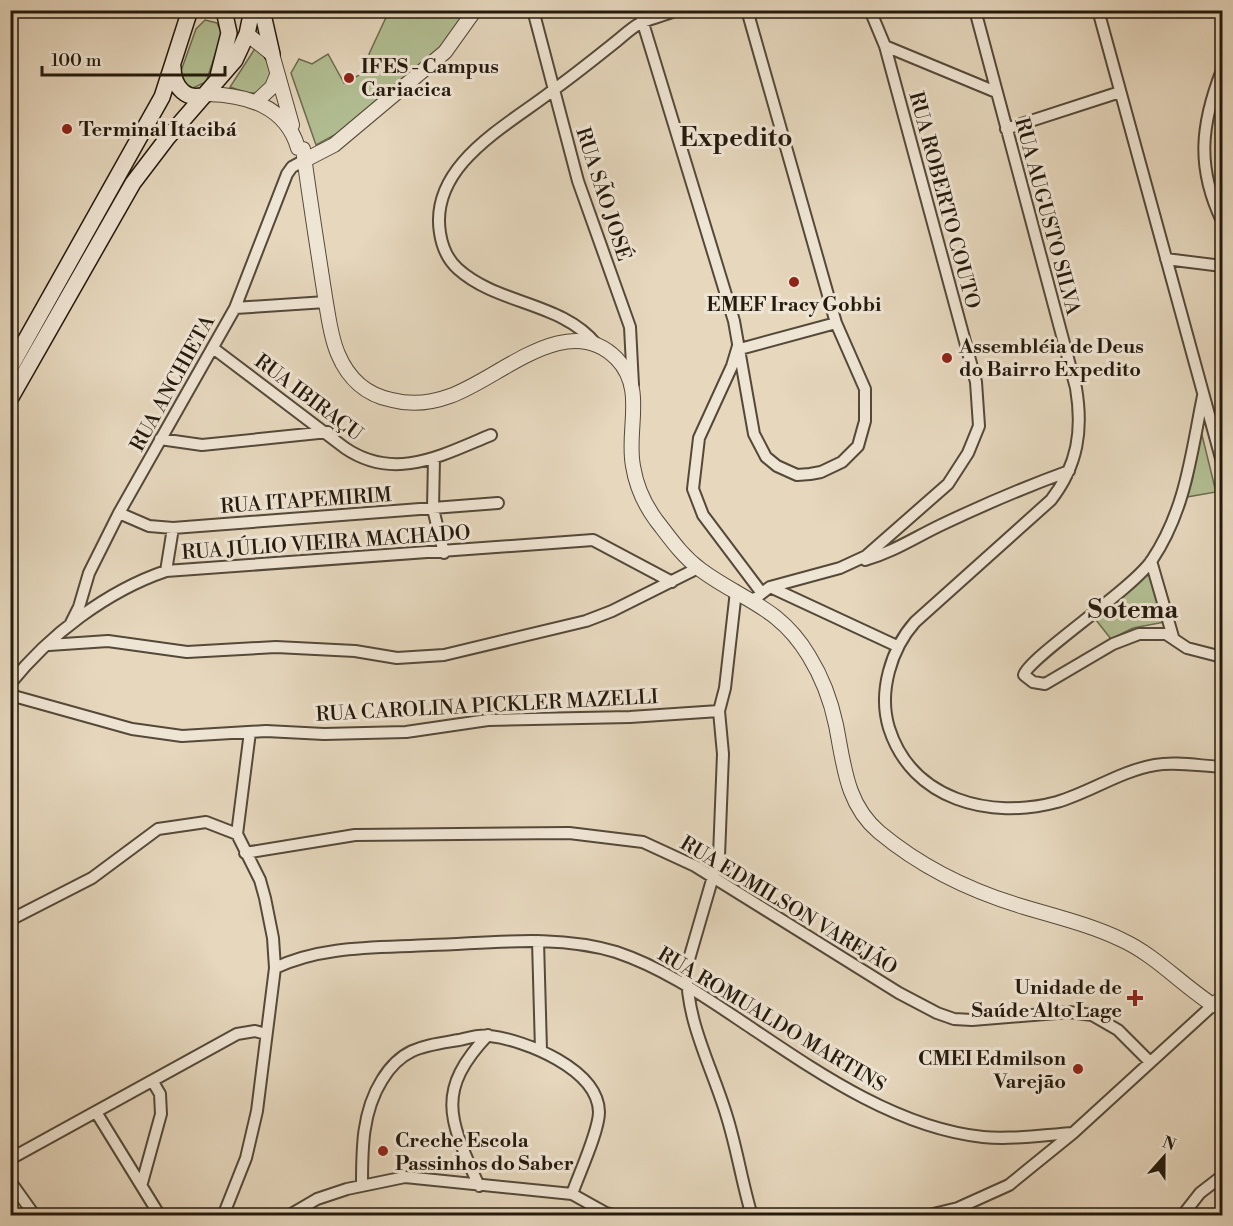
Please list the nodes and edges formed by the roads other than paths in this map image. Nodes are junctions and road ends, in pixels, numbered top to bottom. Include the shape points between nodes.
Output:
1 (190, 10) edge
2 (252, 10) edge
3 (262, 10) edge
4 (475, 10) edge
5 (532, 10) edge
6 (639, 10) edge
7 (677, 10) edge
8 (747, 10) edge
9 (870, 10) edge
10 (975, 10) edge
11 (1098, 10) edge
12 (219, 13) edge
13 (642, 23) junction
14 (248, 34) junction
15 (885, 46) junction
16 (272, 54) junction
17 (173, 64) junction
18 (1222, 70) edge
19 (278, 75) junction
20 (212, 89) junction
21 (554, 90) junction
22 (996, 92) junction
23 (1120, 92) junction
24 (256, 102) junction
25 (1006, 129) junction
26 (302, 154) junction
27 (1222, 221) edge
28 (1166, 259) junction
29 (1222, 266) edge
30 (326, 302) junction
31 (235, 309) junction
32 (836, 323) junction
33 (596, 344) junction
34 (739, 345) junction
35 (213, 348) junction
36 (10, 368) edge
37 (634, 389) junction
38 (1203, 396) junction
39 (10, 399) edge
40 (328, 432) junction
41 (491, 435) dead end
42 (160, 439) junction
43 (434, 458) junction
44 (1222, 462) edge
45 (1069, 471) junction
46 (498, 503) dead end
47 (433, 509) junction
48 (118, 513) junction
49 (173, 528) junction
50 (444, 553) junction
51 (1151, 561) junction
52 (853, 563) junction
53 (698, 568) junction
54 (166, 571) junction
55 (672, 582) junction
56 (736, 591) junction
57 (761, 593) junction
58 (69, 625) junction
59 (1173, 637) junction
60 (49, 645) junction
61 (897, 646) junction
62 (1222, 657) edge
63 (10, 684) edge
64 (10, 695) edge
65 (719, 711) junction
66 (250, 732) junction
67 (1222, 767) edge
68 (237, 834) junction
69 (244, 853) junction
70 (712, 876) junction
71 (10, 920) edge
72 (538, 941) junction
73 (275, 968) junction
74 (687, 985) junction
75 (1219, 1003) edge
76 (266, 1034) junction
77 (489, 1035) junction
78 (541, 1050) junction
79 (1150, 1062) junction
80 (153, 1082) junction
81 (96, 1112) junction
82 (1073, 1133) junction
83 (10, 1159) edge
84 (1222, 1176) edge
85 (10, 1181) edge
86 (142, 1183) junction
87 (362, 1185) junction
88 (478, 1186) junction
89 (572, 1194) junction
90 (607, 1214) edge
91 (35, 1215) edge
92 (160, 1215) edge
93 (223, 1215) edge
94 (288, 1215) edge
95 (619, 1215) edge
96 (752, 1215) edge
97 (925, 1215) edge
98 (1182, 1215) edge

1 - 17 main road
2 - 14 main road
3 - 16 main road
4 - 26 street via 445,52 334,145
5 - 21 street, RUA SÃO JOSÉ
6 - 13 street
7 - 13 street
8 - 32 street
9 - 15 street, RUA ROBERTO COUTO
10 - 22 street, RUA AUGUSTO SILVA
11 - 23 street
12 - 14 main road
12 - 20 main road via 228,39
13 - 21 street
13 - 34 street
14 - 16 street
14 - 20 main road via 236,60
15 - 22 street
15 - 52 street, RUA ROBERTO COUTO via 976,382 980,426 969,453 948,484
16 - 19 street
17 - 20 main road via 182,92 189,96
17 - 36 main road via 162,98
18 - 27 street via 1204,142 1205,173
19 - 24 street via 273,87
19 - 26 street
20 - 24 street
20 - 39 main road via 133,183
21 - 33 street via 481,144 461,165 441,205 438,222 446,253 476,283 564,319 589,334
21 - 37 street, RUA SÃO JOSÉ via 578,181 630,327
22 - 25 street, RUA AUGUSTO SILVA
23 - 25 street
23 - 28 street
24 - 26 street via 281,117
25 - 45 street, RUA AUGUSTO SILVA via 1076,387 1079,432
26 - 30 street
26 - 31 street, RUA ANCHIETA via 286,174
28 - 29 street
28 - 38 street
30 - 31 street
30 - 33 street via 333,342 347,372 373,395 398,402 450,396 560,342
31 - 35 street, RUA ANCHIETA
32 - 34 street
32 - 34 street via 865,389 865,421 862,436 850,454 821,472 797,475 766,457 750,419
33 - 37 street via 619,361
34 - 57 street via 699,438 693,489 703,515
35 - 40 street, RUA IBIRAÇU
35 - 42 street, RUA ANCHIETA
37 - 53 street via 633,466 645,502 675,545
38 - 44 street
38 - 51 street via 1182,499
40 - 42 street via 202,445
40 - 43 street, RUA IBIRAÇU via 355,455 377,462 414,465
41 - 43 street, RUA IBIRAÇU
42 - 48 street, RUA ANCHIETA
43 - 47 street
45 - 52 street via 1017,489 890,553
45 - 61 street, RUA AUGUSTO SILVA via 1040,511 915,622
46 - 47 street, RUA ITAPEMIRIM
47 - 49 street, RUA ITAPEMIRIM
47 - 50 street
48 - 49 street, RUA ITAPEMIRIM via 149,526
48 - 58 street, RUA ANCHIETA
49 - 54 street
50 - 54 street, RUA JÚLIO VIEIRA MACHADO
50 - 55 street, RUA JÚLIO VIEIRA MACHADO via 593,540
51 - 59 street
51 - 59 street via 1106,604 1035,660 1024,675 1043,684 1126,638 1150,632
52 - 57 street, RUA ROBERTO COUTO
53 - 55 street
53 - 56 street
54 - 58 street, RUA JÚLIO VIEIRA MACHADO via 121,591
55 - 60 street via 586,621 458,652 414,658 276,647 187,652 108,641
56 - 57 street
56 - 65 street
57 - 61 street
57 - 75 street via 771,613 793,635 817,670 836,724 850,793 876,830 915,858 984,894 1127,942
58 - 60 street, RUA JÚLIO VIEIRA MACHADO
59 - 62 street via 1187,648
60 - 63 street, RUA JÚLIO VIEIRA MACHADO
61 - 67 street via 886,690 888,724 894,740 928,786 966,804 986,808 1032,807 1156,765
64 - 66 street, RUA CAROLINA PICKLER MAZELLI via 140,731 183,736
65 - 66 street, RUA CAROLINA PICKLER MAZELLI via 488,720 406,732
65 - 70 street via 723,746 720,847
66 - 68 street
68 - 69 street
68 - 71 street via 206,822 158,829 92,878
69 - 70 street, RUA EDMILSON VAREJÃO via 355,835 569,833 643,842
69 - 73 street via 260,879 265,897
70 - 74 street via 687,966
70 - 79 street, RUA EDMILSON VAREJÃO via 899,993 937,1012 954,1019 972,1020 1069,1012 1092,1015 1118,1030
72 - 73 street, RUA ROMUALDO MARTINS via 337,950 302,957
72 - 74 street, RUA ROMUALDO MARTINS via 600,948 637,960
72 - 78 street
73 - 76 street
74 - 82 street, RUA ROMUALDO MARTINS via 787,1053 885,1107 932,1127 1004,1139
74 - 96 street via 698,1038 727,1116
75 - 79 street
76 - 80 street via 237,1034
76 - 93 street via 246,1158
77 - 78 street
77 - 87 street via 418,1046 390,1069 369,1105
77 - 88 street via 467,1058 452,1092 455,1125
78 - 89 street via 572,1069 597,1101 596,1125
79 - 82 street
80 - 81 street
80 - 86 street via 160,1094 161,1114
81 - 83 street
81 - 86 street
82 - 97 street via 1009,1185 958,1208
84 - 98 street via 1200,1193
85 - 91 street
86 - 92 street
87 - 88 street via 405,1177
87 - 94 street via 317,1199
88 - 89 street
89 - 90 street
90 - 95 street

